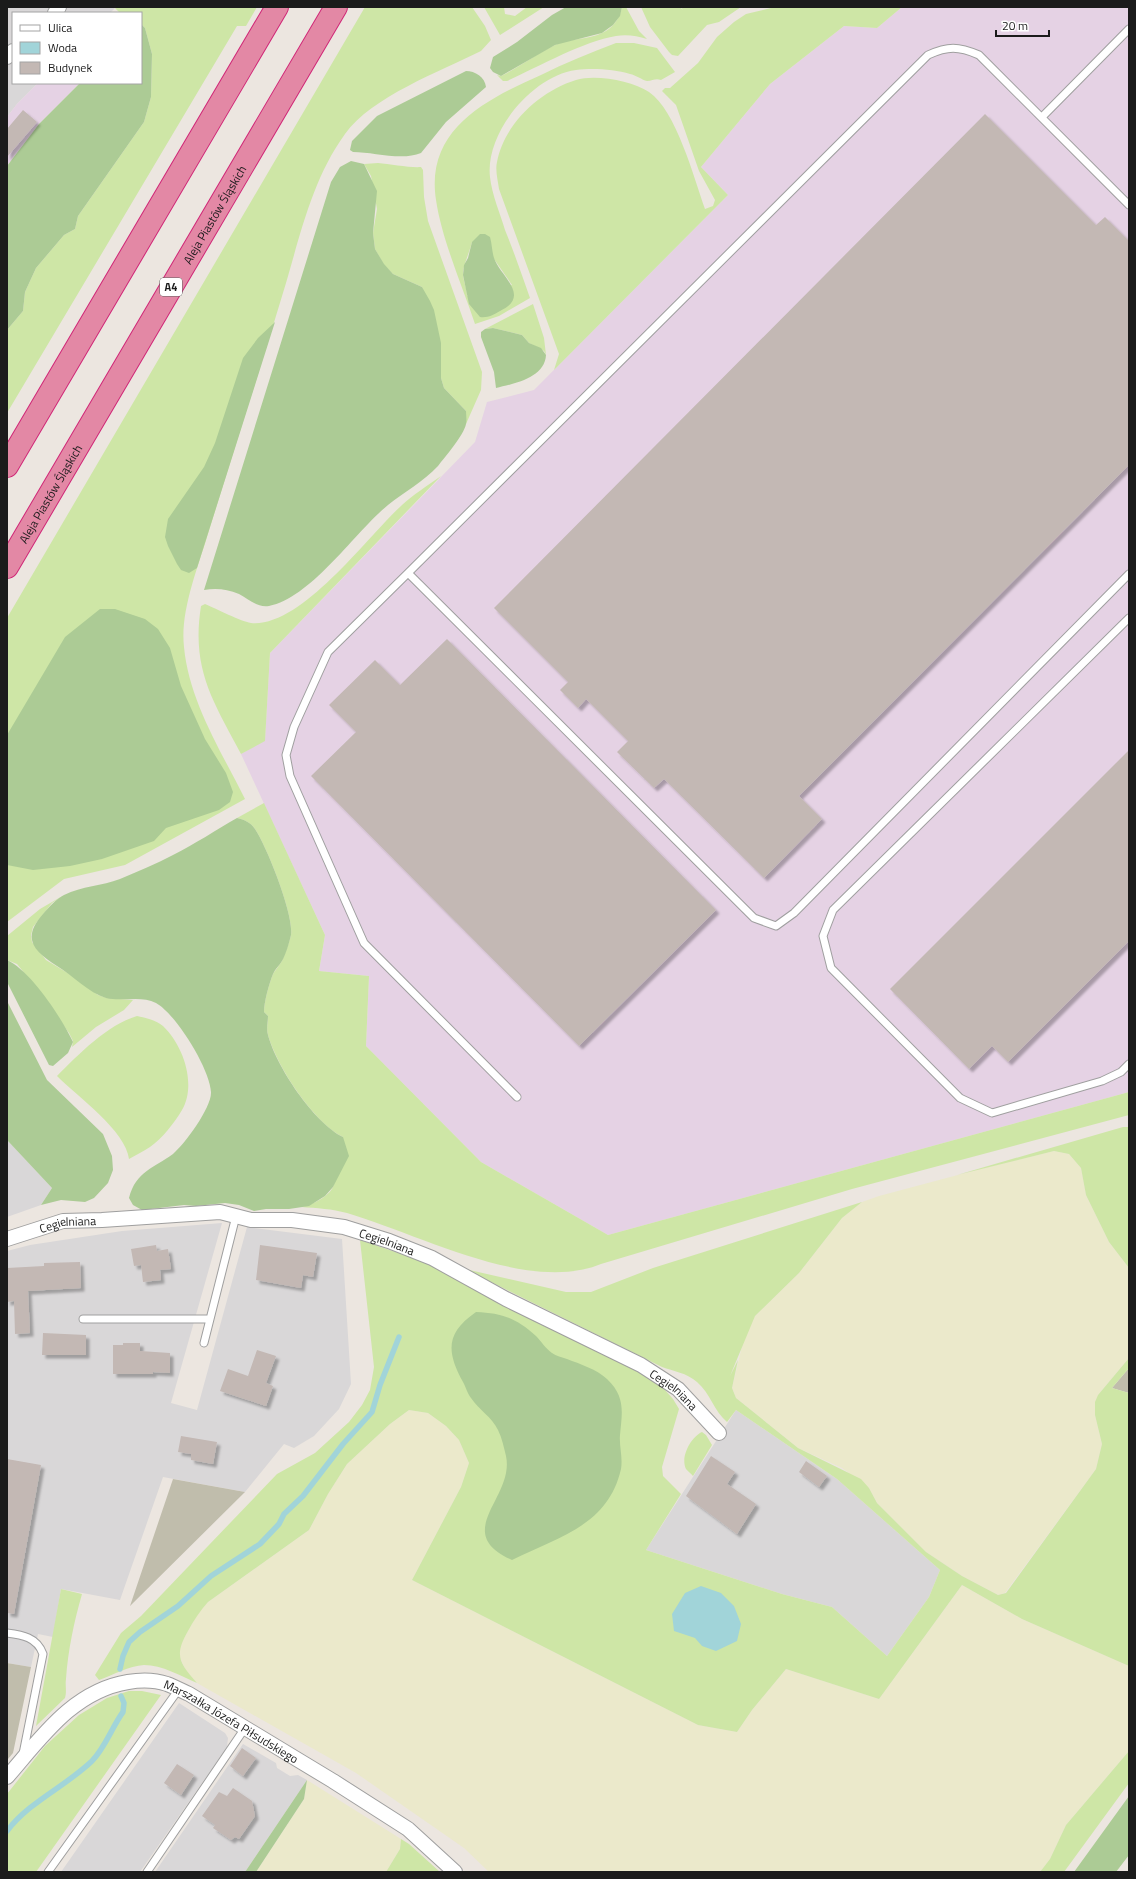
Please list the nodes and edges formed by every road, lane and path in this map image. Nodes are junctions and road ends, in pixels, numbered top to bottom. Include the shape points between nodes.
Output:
1 (277, 7) edge
2 (336, 7) edge
3 (1129, 29) edge
4 (1042, 117) junction
5 (1129, 205) edge
6 (7, 466) edge
7 (7, 567) edge
8 (408, 574) junction
9 (1129, 574) edge
10 (1129, 618) edge
11 (1129, 1064) edge
12 (517, 1098) dead end
13 (236, 1216) junction
14 (7, 1239) edge
15 (83, 1319) dead end
16 (210, 1319) junction
17 (204, 1343) dead end
18 (719, 1433) dead end
19 (7, 1633) edge
20 (178, 1689) junction
21 (246, 1728) junction
22 (22, 1760) junction
23 (7, 1777) edge
24 (48, 1872) edge
25 (147, 1872) edge
26 (455, 1872) edge

1 - 6 highway
2 - 7 highway, Aleja Piastów Śląskich / A4
3 - 4 lane
4 - 5 lane
4 - 8 lane via 979,55 962,48 942,48 928,55
8 - 9 lane via 754,918 776,926 794,913
8 - 12 lane via 328,652 294,727 286,755 290,776 364,942
10 - 11 lane via 833,910 823,936 831,968 960,1098 987,1110 992,1112 1102,1081 1121,1072
13 - 14 street, Cegielniana via 220,1212 63,1221
13 - 16 lane
13 - 18 street, Cegielniana via 251,1220 292,1220 344,1227 432,1258 506,1299 641,1366 678,1389
15 - 16 lane
16 - 17 lane
19 - 22 lane via 31,1638 43,1654
20 - 21 street, Marszałka Józefa Piłsudskiego
20 - 22 street, Marszałka Józefa Piłsudskiego via 166,1684 140,1680 111,1685 77,1702 65,1712
20 - 24 lane
21 - 25 lane
21 - 26 street, Marszałka Józefa Piłsudskiego via 408,1829
22 - 23 street, Marszałka Józefa Piłsudskiego

